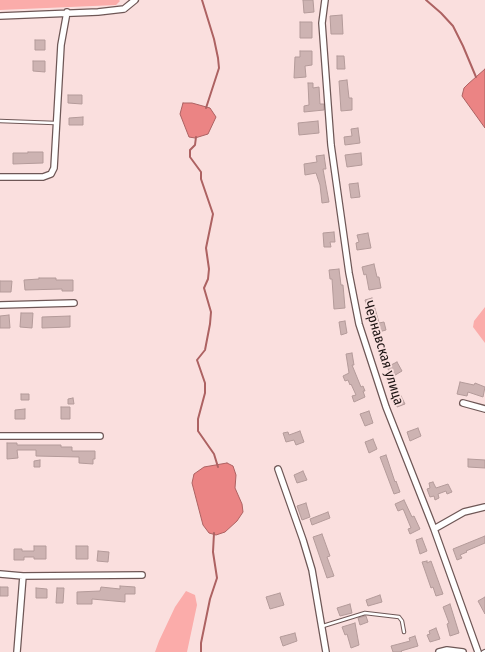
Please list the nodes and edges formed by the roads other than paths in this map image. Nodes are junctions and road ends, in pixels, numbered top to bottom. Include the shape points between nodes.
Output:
1 (135, 0) edge
2 (325, 0) edge
3 (67, 12) junction
4 (0, 16) edge
5 (0, 121) edge
6 (57, 123) junction
7 (0, 177) edge
8 (74, 304) dead end
9 (0, 305) edge
10 (463, 403) dead end
11 (485, 409) edge
12 (0, 436) edge
13 (100, 436) dead end
14 (278, 469) dead end
15 (485, 507) edge
16 (434, 529) junction
17 (0, 574) edge
18 (142, 575) dead end
19 (23, 576) junction
20 (320, 627) junction
21 (404, 632) dead end
22 (17, 652) edge
23 (326, 652) edge
24 (439, 652) edge
25 (463, 652) edge
26 (478, 652) edge

1 - 3 street via 124,9
2 - 16 street, Чернавская улица via 322,23 331,145 348,273 359,324 386,407
3 - 4 street
3 - 6 street via 61,45
5 - 6 lane
6 - 7 street via 54,168 51,174 43,177
8 - 9 street
10 - 11 street
12 - 13 street
14 - 20 street via 312,570
15 - 16 street via 464,512
16 - 26 street, Чернавская улица
17 - 19 street
18 - 19 street
19 - 22 street
20 - 21 lane via 365,612 399,617
20 - 23 street
24 - 25 street

